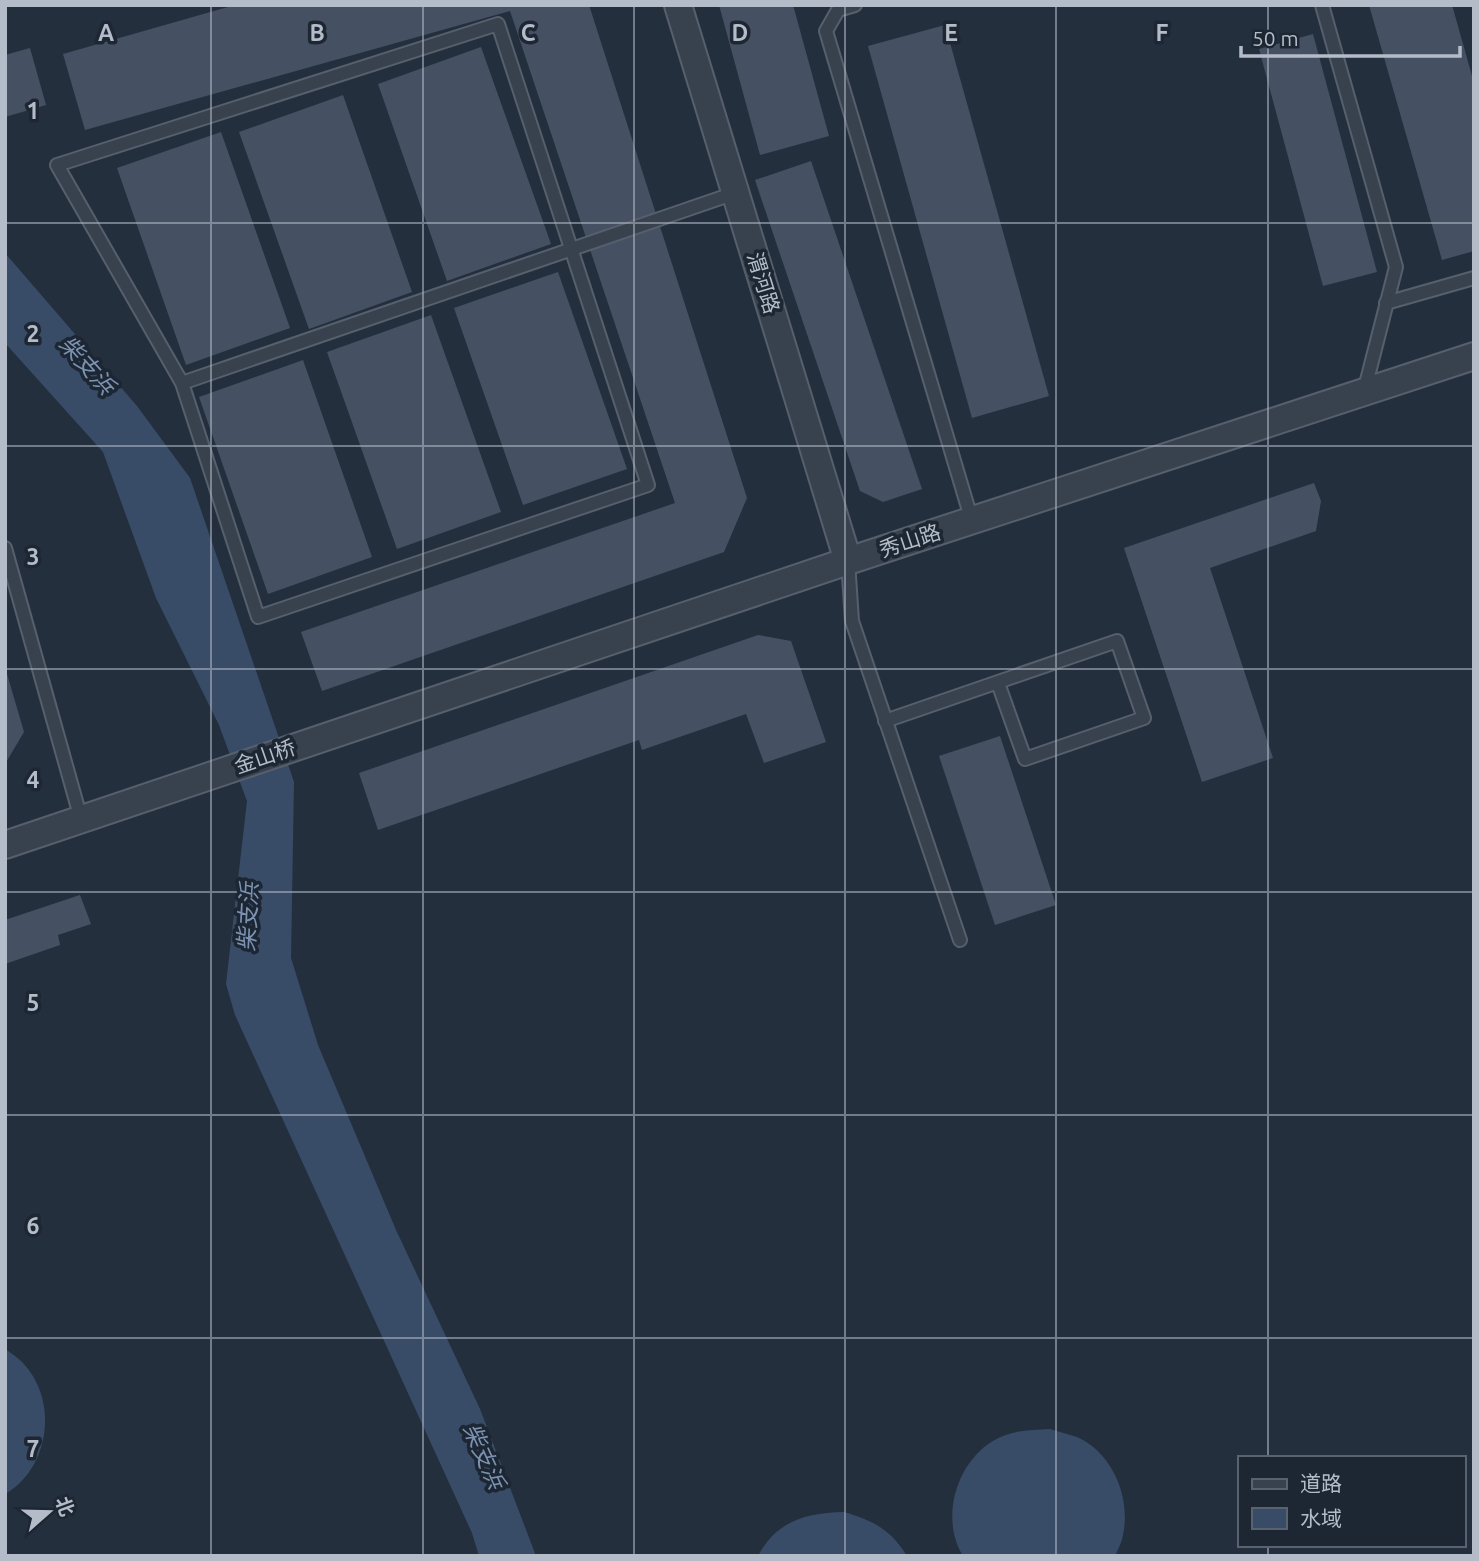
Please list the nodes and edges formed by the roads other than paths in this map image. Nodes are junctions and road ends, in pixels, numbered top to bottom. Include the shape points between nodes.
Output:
1 (678, 5) edge
2 (855, 5) edge
3 (1322, 5) edge
4 (735, 193) junction
5 (571, 249) junction
6 (1474, 278) edge
7 (1386, 303) junction
8 (1474, 356) edge
9 (182, 383) junction
10 (1363, 392) junction
11 (972, 521) junction
12 (5, 548) edge
13 (848, 561) junction
14 (999, 683) junction
15 (886, 721) junction
16 (348, 729) joint
17 (81, 820) junction
18 (5, 845) edge
19 (960, 940) dead end

1 - 4 street, 渭河路
2 - 11 lane via 838,10 826,31
3 - 7 lane via 1396,267
4 - 5 lane
4 - 13 street, 渭河路
5 - 9 lane
5 - 9 lane via 648,485 258,617
5 - 9 lane via 498,24 57,165
6 - 7 lane
7 - 10 lane
8 - 10 street, 秀山路
10 - 11 street, 秀山路
11 - 13 street, 秀山路
12 - 17 lane
13 - 15 lane via 852,621
13 - 16 street, 秀山路
14 - 14 lane via 1117,642 1143,719 1025,759
14 - 15 lane
15 - 19 lane
16 - 17 street, 金山桥
17 - 18 street, 金山桥

